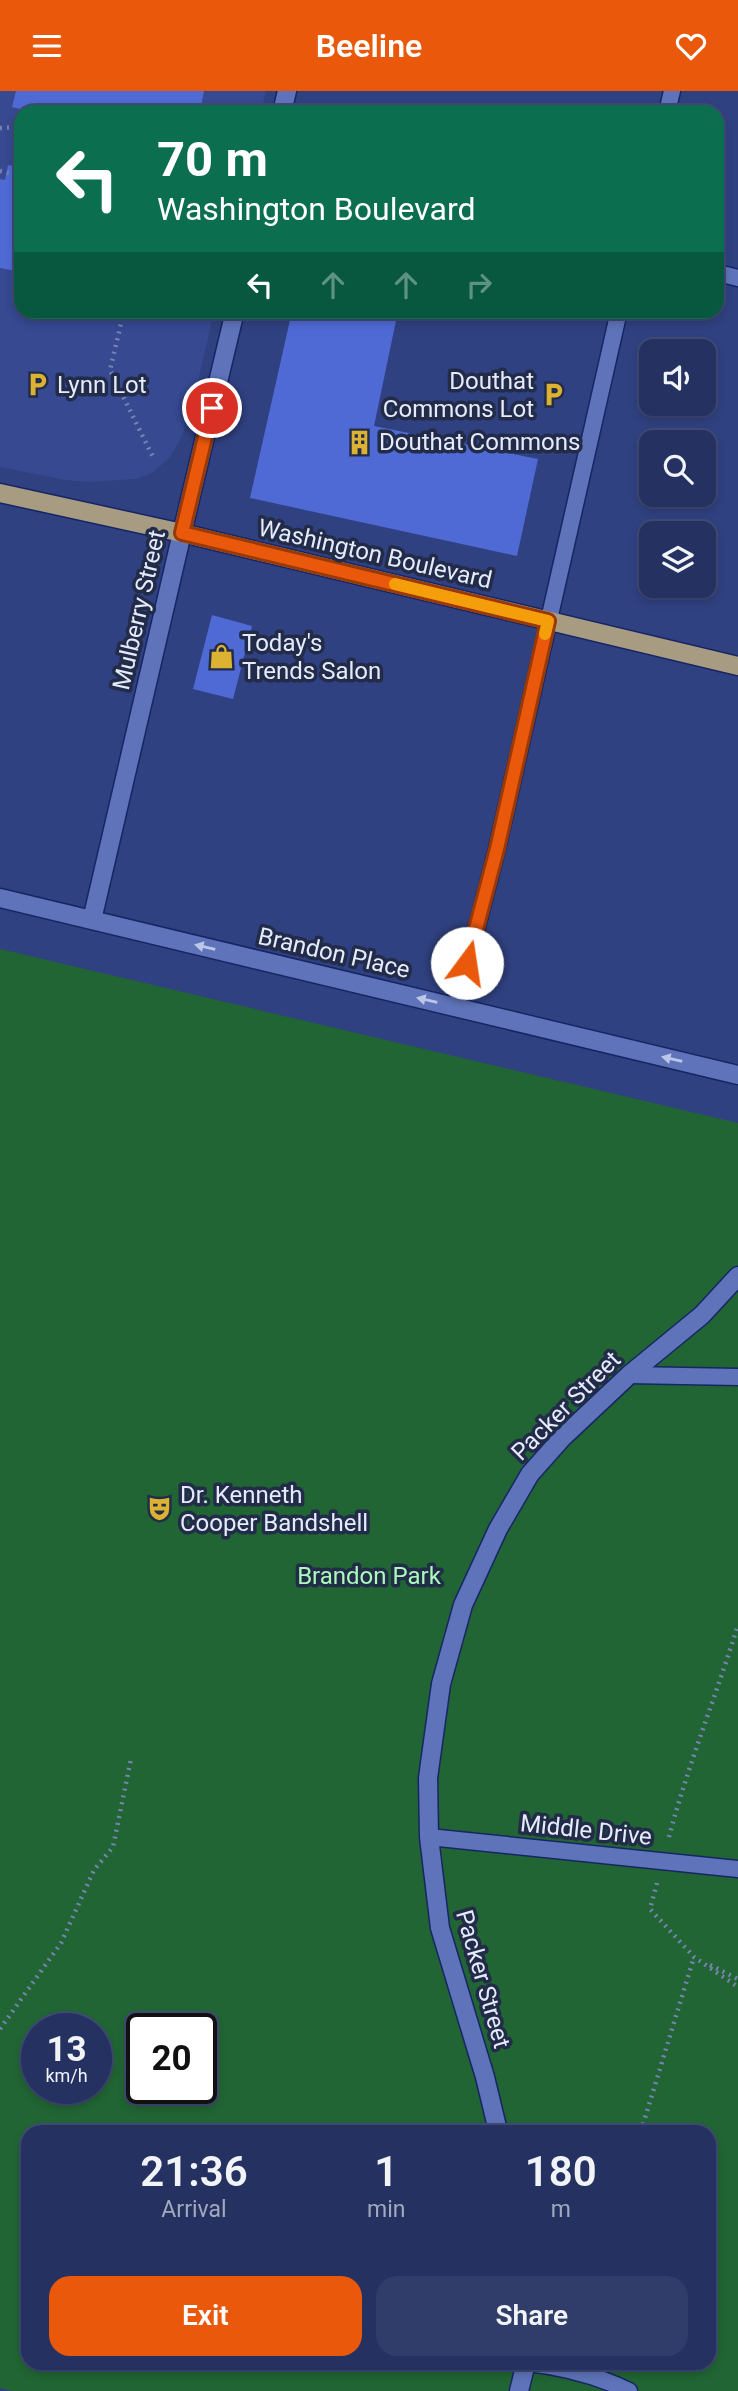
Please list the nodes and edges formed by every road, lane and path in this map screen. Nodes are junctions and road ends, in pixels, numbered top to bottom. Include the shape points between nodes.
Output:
1 (122, 319) edge
2 (233, 319) edge
3 (617, 319) edge
4 (153, 457) dead end
5 (0, 493) edge
6 (182, 533) junction
7 (548, 621) junction
8 (738, 666) edge
9 (0, 898) edge
10 (92, 920) junction
11 (456, 1007) junction
12 (738, 1075) edge
13 (738, 1276) edge
14 (629, 1375) junction
15 (738, 1377) edge
16 (738, 1625) edge
17 (131, 1759) dead end
18 (429, 1837) junction
19 (662, 1861) junction
20 (738, 1869) edge
21 (694, 1957) junction
22 (738, 1979) edge
23 (738, 1987) edge
24 (0, 2029) edge
25 (497, 2125) edge
26 (643, 2125) edge
27 (525, 2370) edge
28 (575, 2370) edge
29 (519, 2391) edge
30 (629, 2391) edge

1 - 4 path via 110,370
2 - 6 street, Mulberry Street
3 - 7 lane
5 - 6 main road, Washington Boulevard
6 - 7 main road, Washington Boulevard
6 - 10 street, Mulberry Street
7 - 8 main road, Washington Boulevard
7 - 11 lane
9 - 10 street, Brandon Place
11 -> 10 street, Brandon Place
12 -> 11 street, Brandon Place
13 - 14 street, Packer Street via 702,1315
14 - 15 lane
14 - 18 street, Packer Street via 530,1474 463,1605 441,1683 428,1778
16 - 19 path via 685,1778
17 - 24 path via 113,1847 94,1870 61,1944
18 - 19 lane, Middle Drive
18 - 25 street, Packer Street via 440,1929
19 - 20 lane, Middle Drive
19 - 21 path via 650,1909
21 - 22 path
21 - 23 path
21 - 26 path
27 - 29 street
28 - 30 lane

